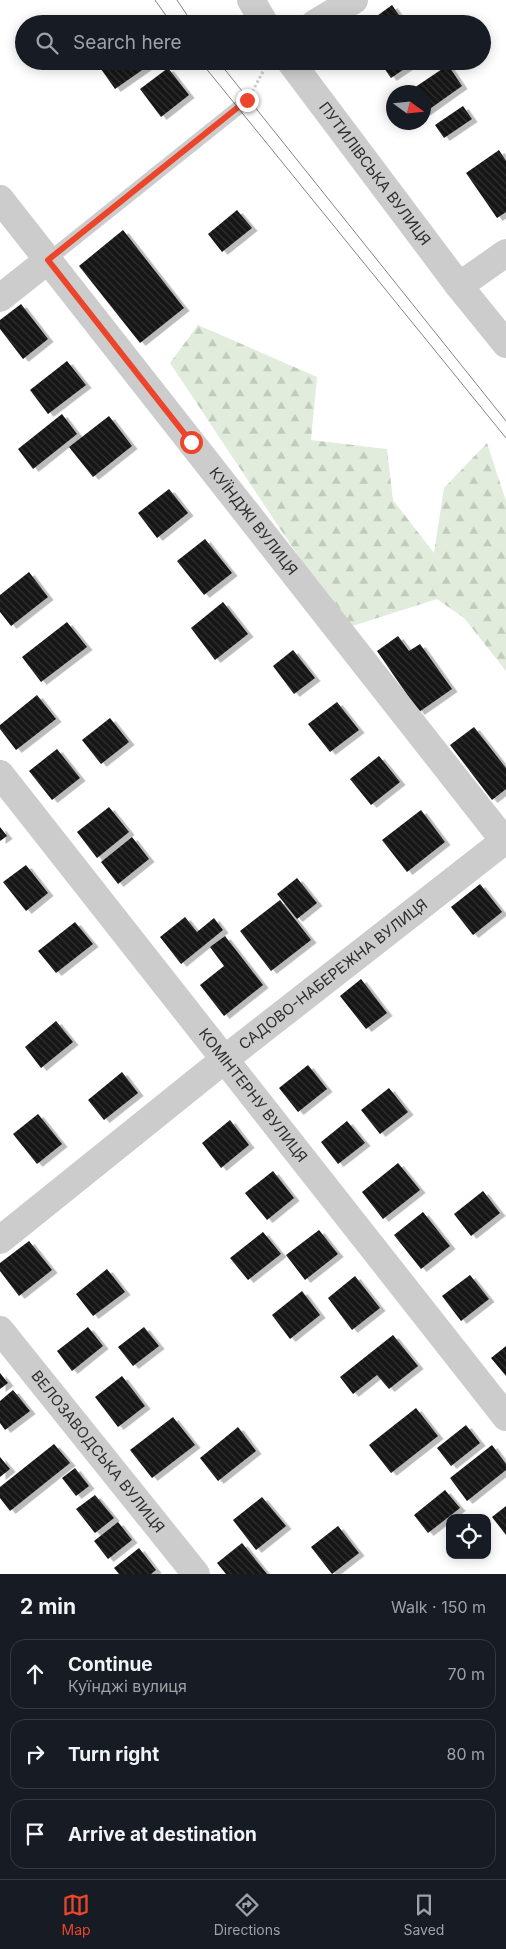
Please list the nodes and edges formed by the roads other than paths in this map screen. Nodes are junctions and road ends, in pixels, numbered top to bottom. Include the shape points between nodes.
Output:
1 (251, 0) edge
2 (354, 0) edge
3 (260, 15) edge
4 (329, 15) edge
5 (297, 70) edge
6 (238, 108) road end
7 (0, 199) edge
8 (506, 253) edge
9 (48, 260) junction
10 (459, 286) junction
11 (0, 298) edge
12 (506, 344) edge
13 (0, 774) edge
14 (505, 842) edge
15 (224, 1059) junction
16 (0, 1240) edge
17 (0, 1330) edge
18 (506, 1416) edge
19 (196, 1574) edge

1 - 3 street
2 - 4 street
5 - 10 street, ПУТИЛІВСЬКА ВУЛИЦЯ
6 - 9 lane
7 - 9 street, КУЇНДЖІ ВУЛИЦЯ
8 - 10 street
9 - 11 street
9 - 14 street, КУЇНДЖІ ВУЛИЦЯ
10 - 12 street, ПУТИЛІВСЬКА ВУЛИЦЯ
13 - 15 street, КОМІНТЕРНУ ВУЛИЦЯ
14 - 15 street, САДОВО-НАБЕРЕЖНА ВУЛИЦЯ
15 - 16 street, САДОВО-НАБЕРЕЖНА ВУЛИЦЯ
15 - 18 street, КОМІНТЕРНУ ВУЛИЦЯ
17 - 19 street, ВЕЛОЗАВОДСЬКА ВУЛИЦЯ

